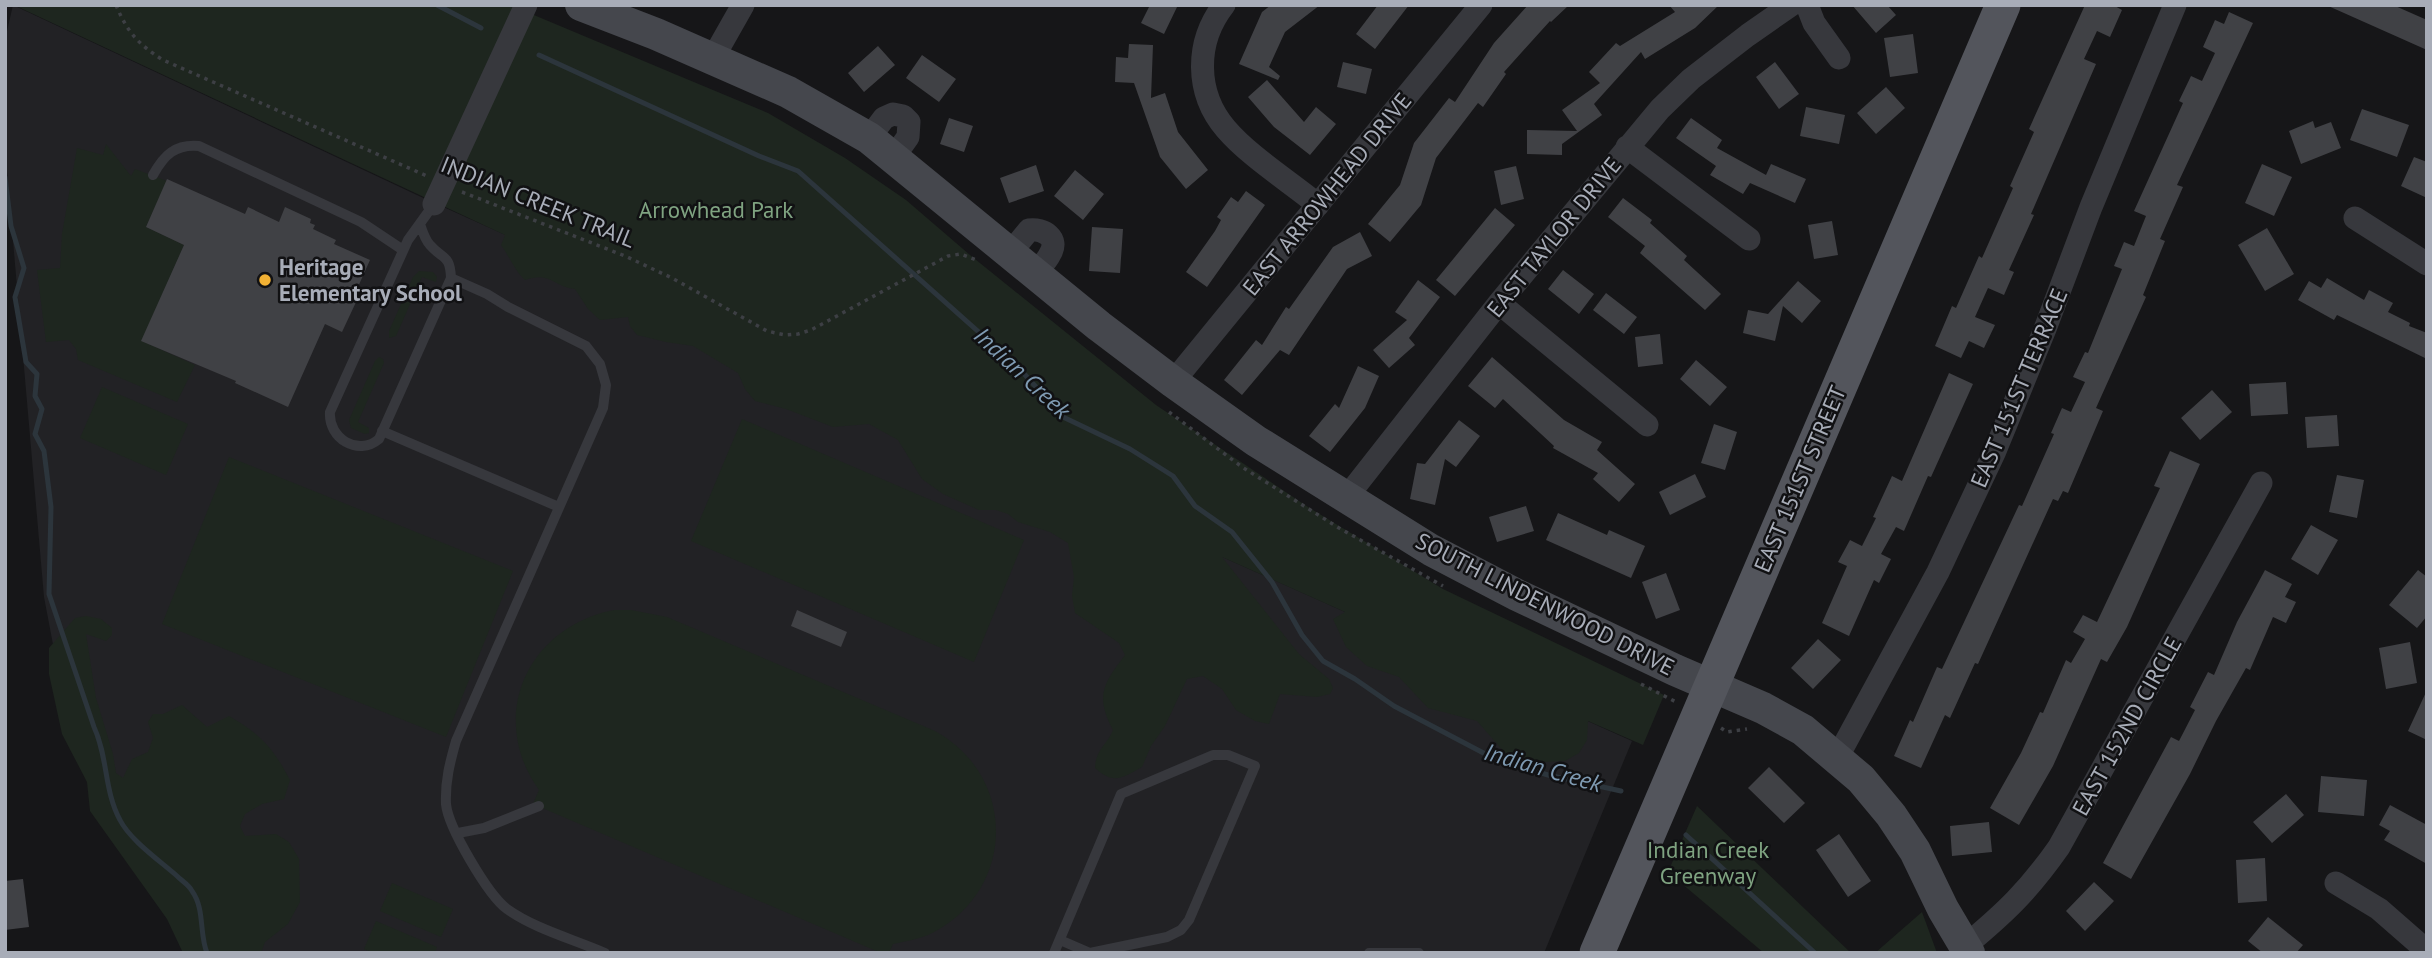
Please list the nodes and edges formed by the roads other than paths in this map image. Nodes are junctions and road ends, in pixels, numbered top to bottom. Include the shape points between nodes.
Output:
1 (526, 5) edge
2 (582, 5) edge
3 (743, 5) edge
4 (1224, 5) edge
5 (1481, 5) edge
6 (1791, 5) edge
7 (1807, 5) edge
8 (2003, 5) edge
9 (2175, 5) edge
10 (713, 58) junction
11 (1839, 58) dead end
12 (1627, 148) junction
13 (153, 176) dead end
14 (439, 194) joint
15 (1318, 205) junction
16 (2355, 218) dead end
17 (420, 223) junction
18 (1749, 239) dead end
19 (403, 250) junction
20 (2427, 264) edge
21 (451, 278) junction
22 (1499, 303) junction
23 (1172, 382) junction
24 (1647, 425) dead end
25 (382, 430) junction
26 (2261, 483) dead end
27 (1346, 498) junction
28 (559, 507) junction
29 (1712, 685) junction
30 (1837, 758) junction
31 (539, 806) dead end
32 (458, 833) junction
33 (2336, 883) dead end
34 (1060, 940) junction
35 (1967, 949) edge
36 (2427, 951) edge
37 (605, 953) edge
38 (1054, 953) edge
39 (1369, 953) edge
40 (1419, 953) edge
41 (1597, 953) edge

1 - 14 street
2 - 10 street, SOUTH LINDENWOOD DRIVE
3 - 10 street
4 - 15 street via 1206,35 1201,64 1213,111 1227,130
5 - 15 street, EAST ARROWHEAD DRIVE
6 - 12 street, EAST TAYLOR DRIVE via 1691,79
7 - 11 street
8 - 29 main road, EAST 151ST STREET
9 - 30 street, EAST 151ST TERRACE via 1995,452 1938,572
10 - 23 street, SOUTH LINDENWOOD DRIVE via 788,92 869,138
12 - 18 street
12 - 22 street, EAST TAYLOR DRIVE
13 - 19 lane via 171,150 199,146 360,222
14 - 17 lane
15 - 23 street, EAST ARROWHEAD DRIVE
16 - 20 street
17 - 19 lane
17 - 21 lane via 429,244 445,256
19 - 25 lane via 330,412 331,429 358,446 371,446
21 - 25 lane
21 - 28 lane via 586,346 600,363 606,385 603,408
22 - 24 street
22 - 27 street, EAST TAYLOR DRIVE
23 - 27 street, SOUTH LINDENWOOD DRIVE
25 - 28 lane
26 - 35 street, EAST 152ND CIRCLE via 2059,847 2012,907
27 - 29 street, SOUTH LINDENWOOD DRIVE via 1517,596
28 - 32 lane via 456,741 446,777 446,808
29 - 30 street, SOUTH LINDENWOOD DRIVE via 1803,730
29 - 41 main road, EAST 151ST STREET
30 - 35 street, SOUTH LINDENWOOD DRIVE via 1861,779 1897,824
31 - 32 lane
32 - 37 lane via 477,873 507,909
33 - 36 street via 2379,909
34 - 34 lane via 1121,794 1213,755 1228,755 1255,766 1181,930 1090,953
34 - 38 lane
39 - 40 lane

